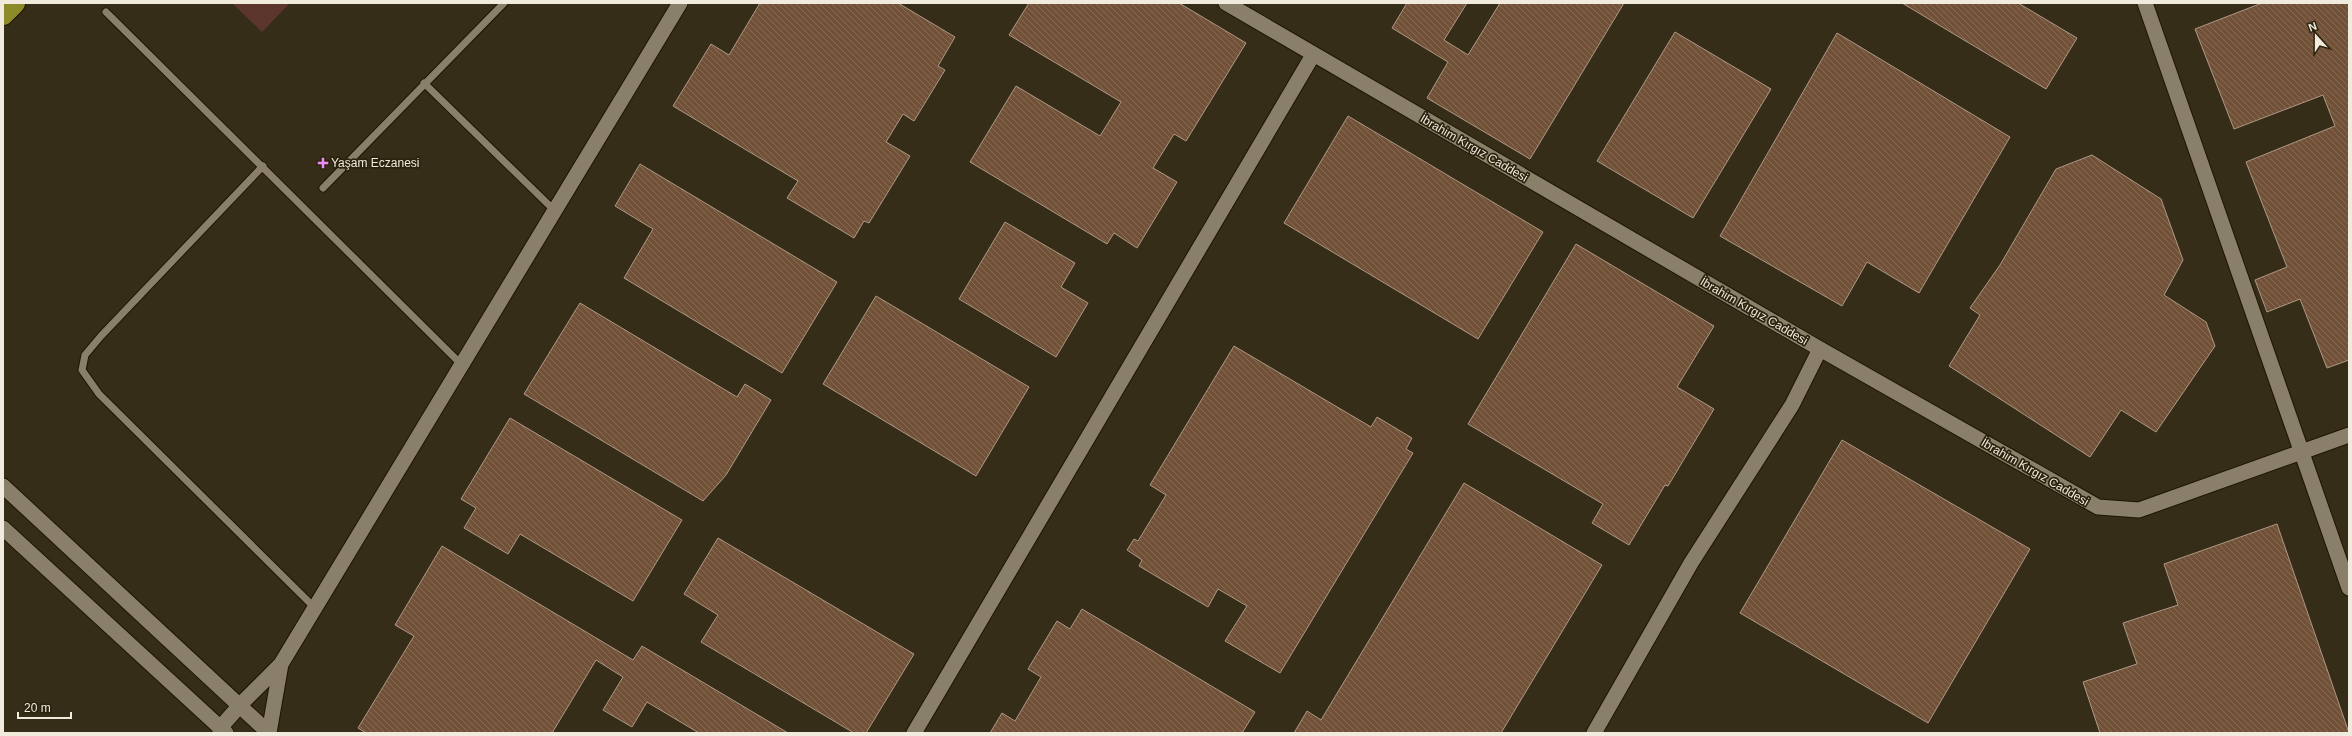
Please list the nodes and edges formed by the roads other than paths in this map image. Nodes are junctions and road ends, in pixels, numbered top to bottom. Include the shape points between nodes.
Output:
1 (14, 3) edge
2 (504, 3) edge
3 (680, 3) edge
4 (1226, 3) edge
5 (2144, 3) edge
6 (106, 12) dead end
7 (3, 14) edge
8 (1313, 55) junction
9 (424, 83) junction
10 (263, 166) junction
11 (323, 188) dead end
12 (555, 211) junction
13 (1820, 349) junction
14 (462, 365) junction
15 (2349, 435) edge
16 (2303, 453) junction
17 (3, 486) edge
18 (3, 528) edge
19 (2349, 588) edge
20 (316, 608) junction
21 (281, 664) junction
22 (241, 704) junction
23 (222, 731) edge
24 (269, 733) edge
25 (914, 733) edge
26 (1594, 733) edge

1 - 7 highway
2 - 9 lane
3 - 12 street
4 - 8 street, İbrahim Kırgız Caddesi
5 - 16 street
6 - 10 lane
8 - 13 street, İbrahim Kırgız Caddesi
8 - 25 street
9 - 11 lane
9 - 12 lane
10 - 14 lane
10 - 20 lane via 97,341 85,355 82,370 99,394
12 - 14 street
13 - 16 street, İbrahim Kırgız Caddesi via 2098,507 2139,510
13 - 26 street via 1792,405 1691,563
14 - 20 street
15 - 16 street, İbrahim Kırgız Caddesi
16 - 19 street
17 - 22 street
18 - 23 street
20 - 21 street
21 - 22 street
21 - 24 street
22 - 23 street
22 - 24 street

